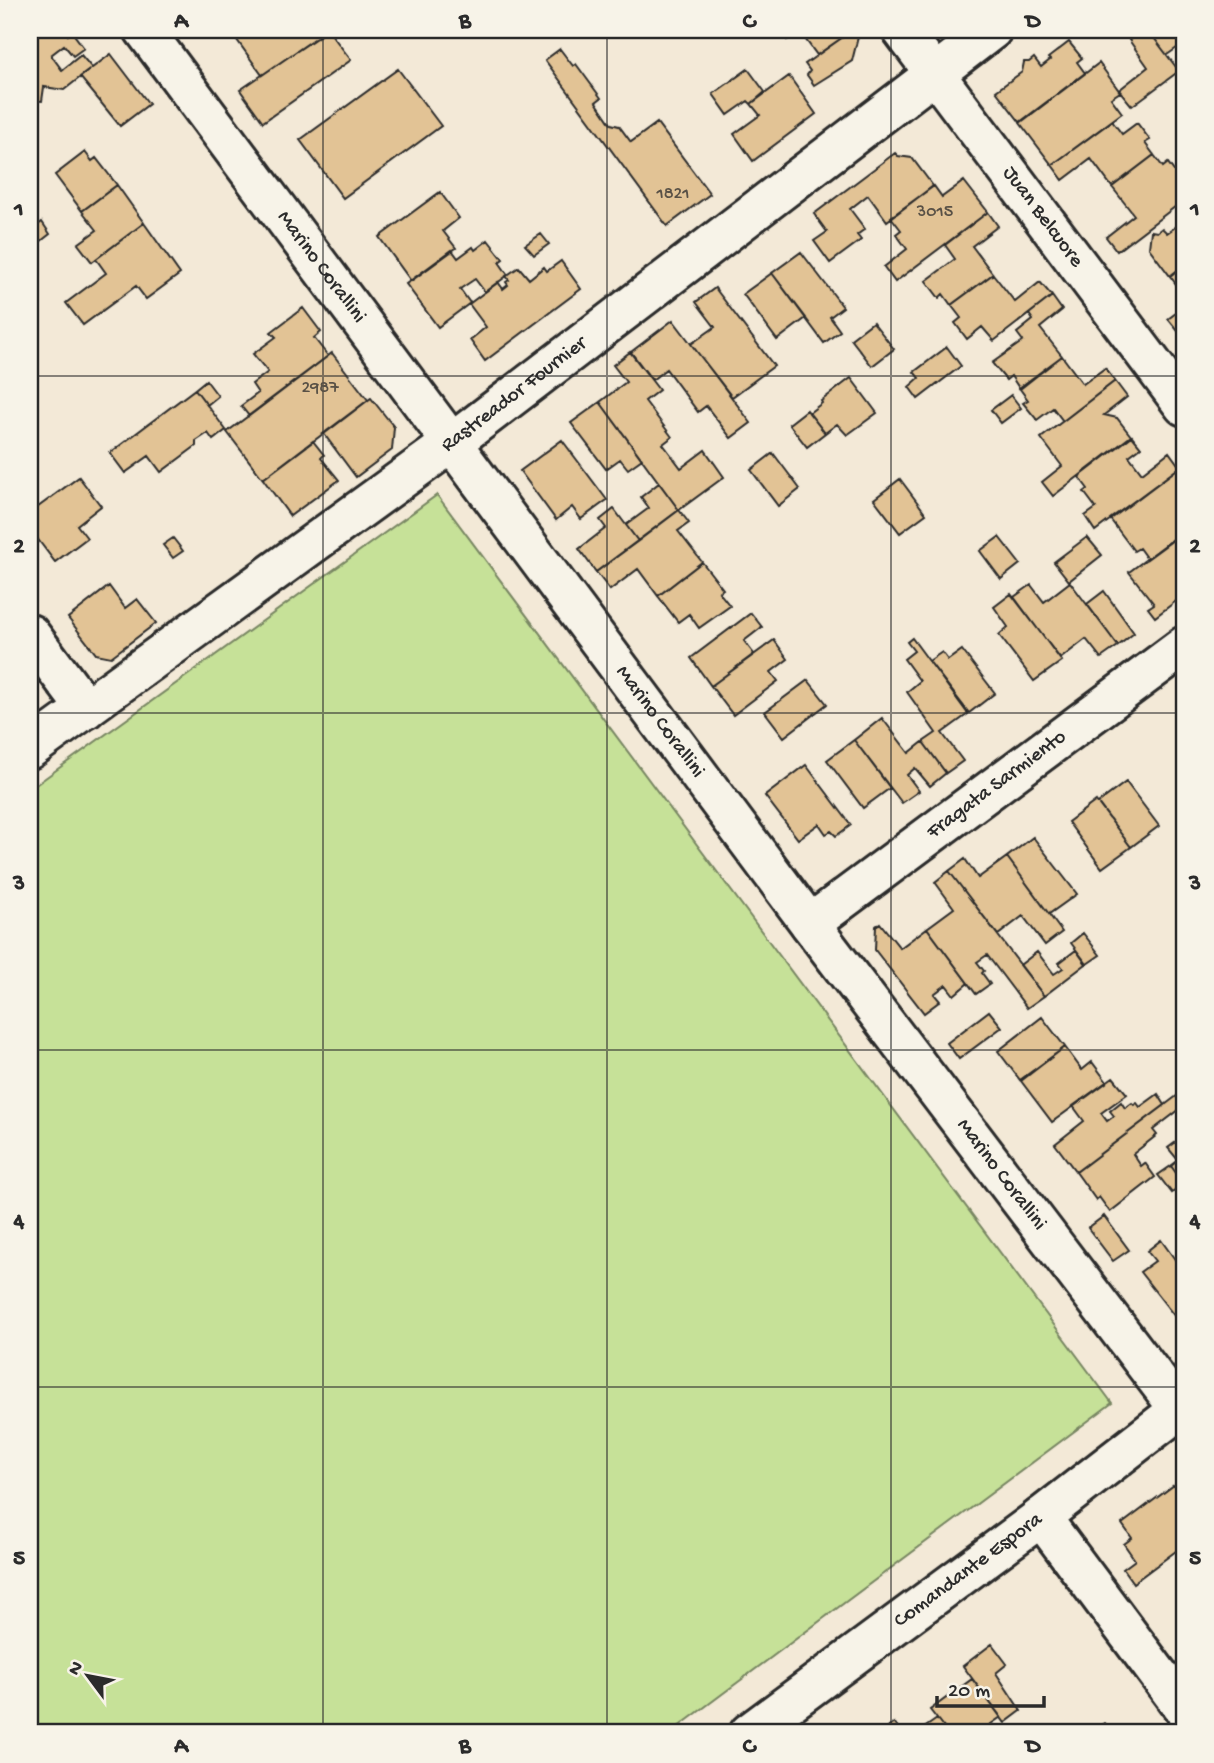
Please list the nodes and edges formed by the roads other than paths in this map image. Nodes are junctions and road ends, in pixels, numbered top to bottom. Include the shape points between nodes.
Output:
1 (144, 30) edge
2 (902, 30) edge
3 (992, 30) edge
4 (935, 73) junction
5 (1184, 407) edge
6 (453, 442) junction
7 (30, 634) edge
8 (1184, 646) edge
9 (86, 709) junction
10 (30, 749) edge
11 (810, 924) junction
12 (1182, 1408) edge
13 (1041, 1517) junction
14 (1184, 1709) edge
15 (762, 1729) edge

1 - 6 street, Marino Corallini
2 - 4 street, Juan Belcuore
3 - 4 street, Rastreador Fournier
4 - 5 street, Juan Belcuore
4 - 6 street, Rastreador Fournier
6 - 9 street, Rastreador Fournier
6 - 11 street, Marino Corallini
7 - 9 street
8 - 11 street, Fragata Sarmiento
9 - 10 street, Rastreador Fournier
11 - 12 street, Marino Corallini
12 - 13 street, Comandante Espora
13 - 14 street
13 - 15 street, Comandante Espora

